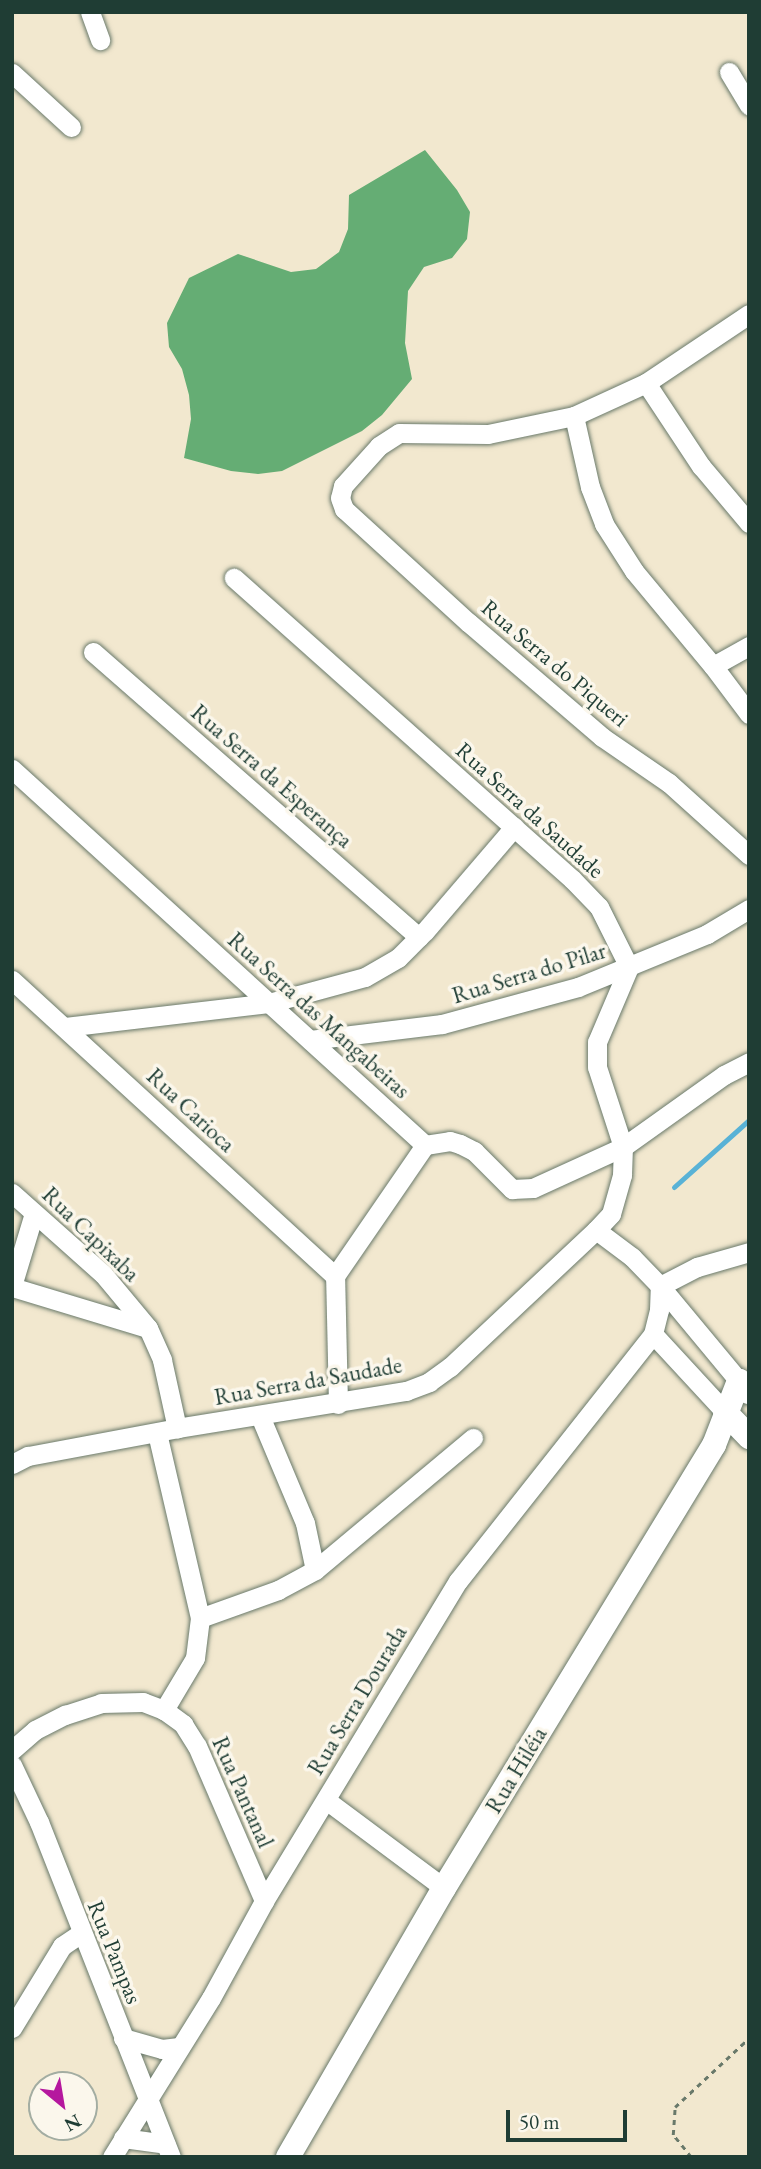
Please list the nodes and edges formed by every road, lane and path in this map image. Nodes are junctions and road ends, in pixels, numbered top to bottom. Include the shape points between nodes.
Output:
1 (90, 12) edge
2 (100, 40) dead end
3 (729, 72) dead end
4 (12, 73) edge
5 (749, 105) edge
6 (71, 127) dead end
7 (749, 314) edge
8 (646, 383) junction
9 (574, 416) junction
10 (749, 523) edge
11 (234, 578) dead end
12 (749, 646) edge
13 (93, 652) dead end
14 (713, 666) junction
15 (749, 714) edge
16 (12, 769) edge
17 (514, 827) junction
18 (749, 855) edge
19 (749, 909) edge
20 (419, 937) junction
21 (629, 967) junction
22 (12, 980) edge
23 (269, 1003) junction
24 (65, 1027) junction
25 (310, 1040) junction
26 (749, 1062) edge
27 (425, 1145) junction
28 (623, 1147) junction
29 (12, 1193) edge
30 (34, 1213) junction
31 (596, 1230) junction
32 (749, 1252) edge
33 (335, 1276) junction
34 (12, 1286) edge
35 (660, 1286) junction
36 (148, 1328) junction
37 (653, 1334) junction
38 (744, 1387) edge
39 (338, 1404) junction
40 (725, 1412) junction
41 (260, 1416) junction
42 (177, 1428) junction
43 (158, 1433) junction
44 (749, 1437) edge
45 (473, 1438) dead end
46 (17, 1457) edge
47 (315, 1570) junction
48 (200, 1618) junction
49 (164, 1710) junction
50 (12, 1749) edge
51 (12, 1765) edge
52 (326, 1800) junction
53 (444, 1888) junction
54 (264, 1901) junction
55 (81, 1933) junction
56 (12, 2028) edge
57 (123, 2038) junction
58 (749, 2038) edge
59 (179, 2047) junction
60 (147, 2096) junction
61 (123, 2138) junction
62 (168, 2150) edge
63 (112, 2157) edge
64 (289, 2157) edge
65 (691, 2157) edge

1 - 2 street
3 - 5 street
4 - 6 street
7 - 8 street
8 - 9 street
8 - 10 street via 701,466
9 - 14 street via 590,487 604,524 634,571
9 - 18 street, Rua Serra do Piqueri via 488,433 399,433 379,446 343,486 340,498 344,509 602,737 669,783
11 - 17 street, Rua Serra da Saudade
12 - 14 street
13 - 20 street, Rua Serra da Esperança
14 - 15 street
16 - 23 street, Rua Serra das Mangabeiras
17 - 20 street
17 - 21 street, Rua Serra da Saudade via 599,906
19 - 21 street, Rua Serra do Pilar via 707,934
20 - 23 street via 398,958 365,977
21 - 25 street, Rua Serra do Pilar via 578,987 442,1024
21 - 28 street via 597,1042 597,1067
22 - 24 street, Rua Carioca
23 - 24 street
23 - 25 street, Rua Serra das Mangabeiras
24 - 33 street, Rua Carioca
25 - 27 street, Rua Serra das Mangabeiras
26 - 28 street
27 - 28 street via 450,1140 460,1144 474,1151 512,1189 522,1191
27 - 33 street
28 - 31 street via 622,1175 611,1214
29 - 30 street, Rua Capixaba
30 - 34 street
30 - 36 street, Rua Capixaba via 103,1274
31 - 35 street
31 - 39 street, Rua Serra da Saudade via 429,1382
32 - 35 street via 697,1267
33 - 39 street
34 - 36 street
35 - 37 street, Rua Serra Dourada
35 - 38 street
36 - 42 street, Rua Capixaba via 162,1360
37 - 40 street
37 - 52 street, Rua Serra Dourada via 458,1581
38 - 40 main road, Rua Hiléia
39 - 41 street, Rua Serra da Saudade
40 - 44 main road
40 - 53 main road, Rua Hiléia via 714,1445
41 - 42 street, Rua Serra da Saudade
41 - 47 street via 305,1523
42 - 43 street, Rua Serra da Saudade
43 - 46 street, Rua Serra da Saudade
43 - 48 street
45 - 47 street
47 - 48 street via 278,1590
48 - 49 street via 195,1658
49 - 50 street via 143,1702 101,1703 35,1730
49 - 54 street, Rua Pantanal via 183,1724 197,1746
51 - 55 street, Rua Pampas
52 - 53 street
52 - 54 street, Rua Serra Dourada
53 - 64 main road, Rua Hiléia
54 - 59 street, Rua Serra Dourada
55 - 56 street via 62,1946
55 - 57 street, Rua Pampas
57 - 59 street via 148,2047
57 - 60 street, Rua Pampas
58 - 65 path via 675,2107 673,2135
59 - 60 street, Rua Serra Dourada
60 - 61 street, Rua Serra Dourada
60 - 62 street, Rua Pampas
61 - 62 street
61 - 63 street, Rua Serra Dourada

